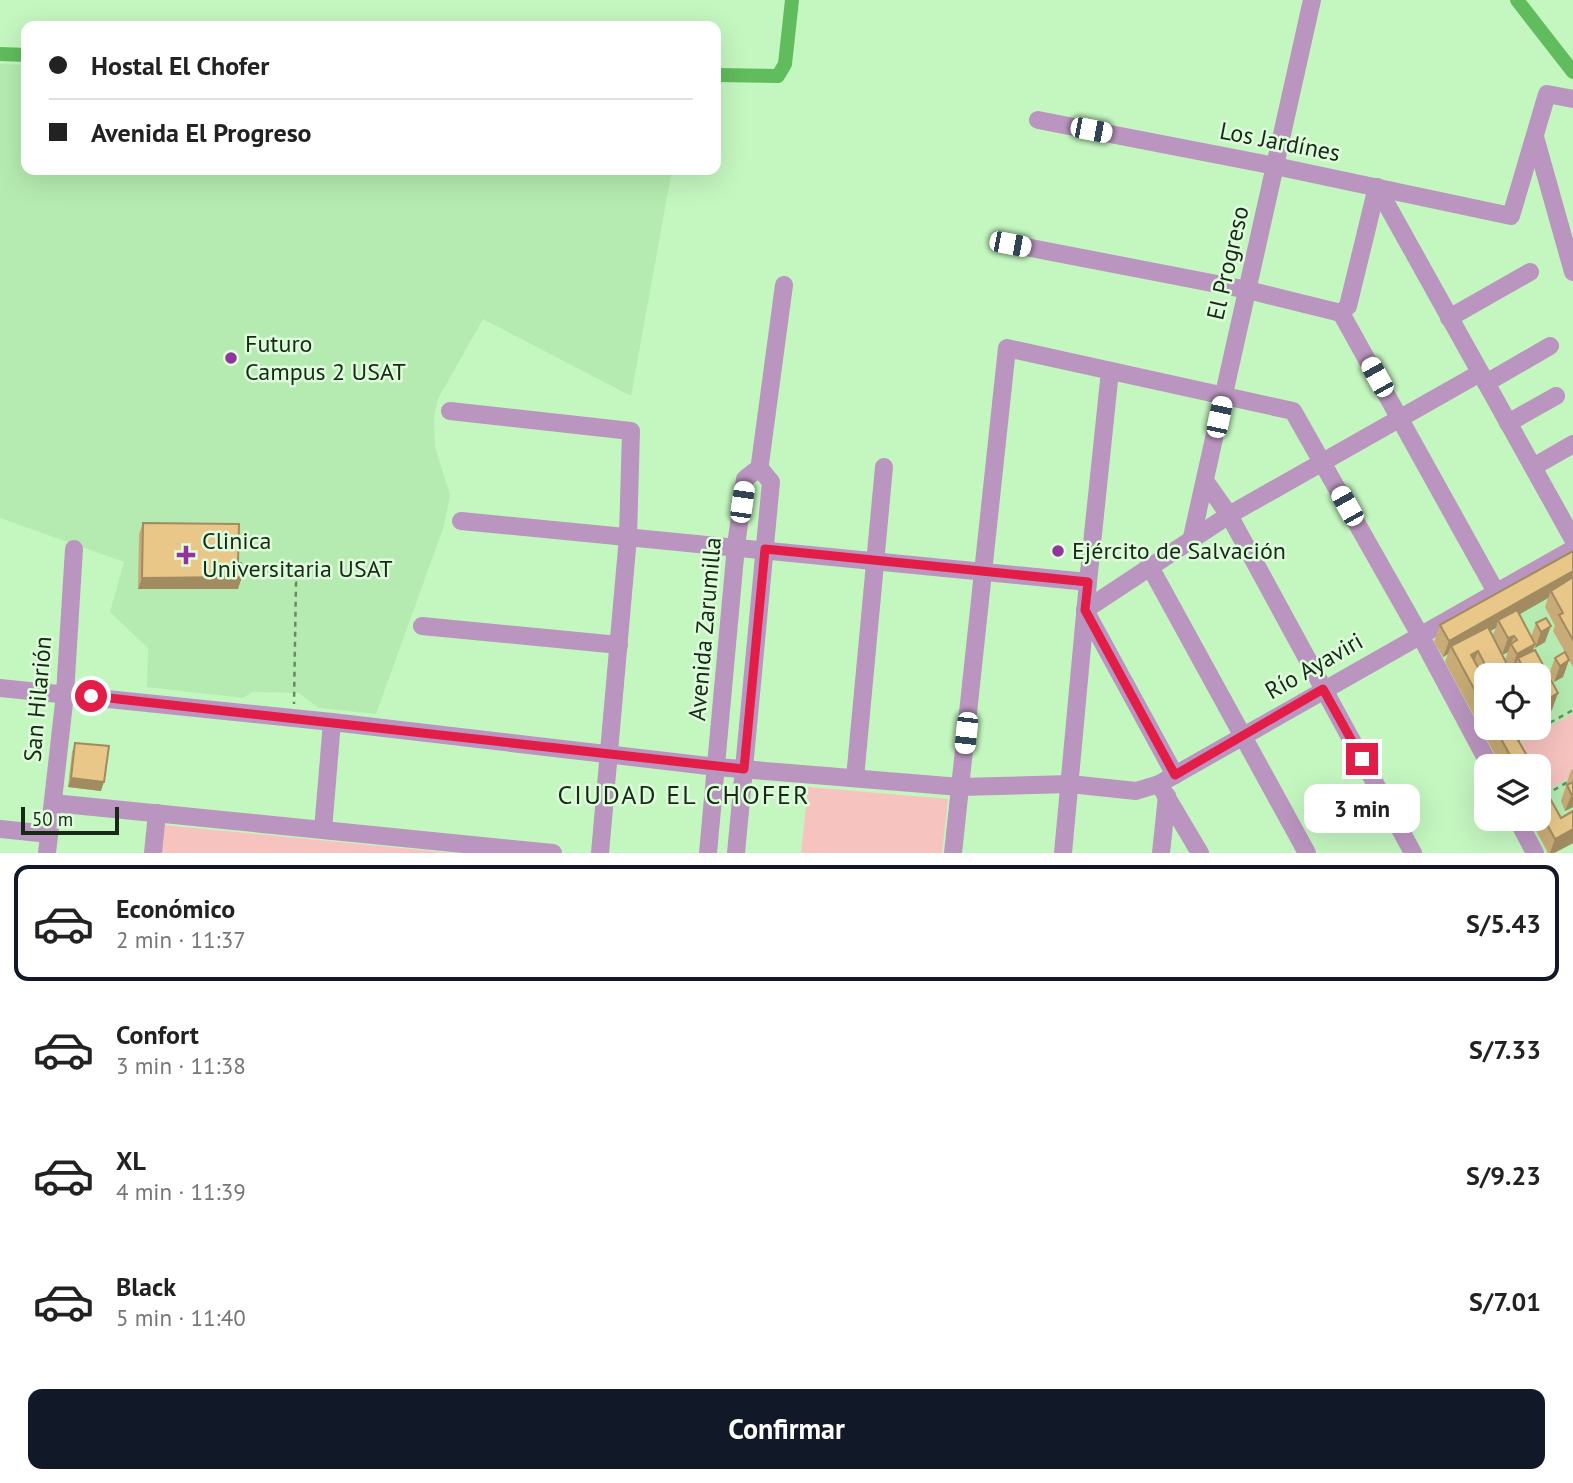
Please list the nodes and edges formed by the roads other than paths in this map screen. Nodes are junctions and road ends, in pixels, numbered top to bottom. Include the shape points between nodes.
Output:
1 (1312, 0) edge
2 (1573, 99) edge
3 (1038, 120) dead end
4 (1534, 137) junction
5 (1275, 166) junction
6 (1377, 187) junction
7 (1010, 244) dead end
8 (1569, 245) edge
9 (1530, 272) dead end
10 (1573, 272) edge
11 (784, 285) dead end
12 (1248, 290) junction
13 (1341, 313) junction
14 (1449, 318) junction
15 (1550, 346) dead end
16 (1111, 371) junction
17 (1483, 378) junction
18 (1224, 396) junction
19 (1556, 396) dead end
20 (450, 411) dead end
21 (1400, 419) junction
22 (1508, 423) junction
23 (1573, 444) edge
24 (1322, 463) junction
25 (884, 467) dead end
26 (1533, 467) junction
27 (759, 471) junction
28 (1205, 481) junction
29 (1228, 515) junction
30 (461, 521) dead end
31 (628, 537) junction
32 (1192, 537) junction
33 (1573, 539) edge
34 (736, 546) junction
35 (765, 549) junction
36 (1573, 549) edge
37 (74, 550) dead end
38 (876, 562) junction
39 (1149, 565) junction
40 (982, 573) junction
41 (1088, 582) junction
42 (1496, 592) junction
43 (1085, 610) junction
44 (422, 626) dead end
45 (1420, 635) junction
46 (619, 645) junction
47 (0, 688) edge
48 (1323, 689) junction
49 (65, 694) junction
50 (332, 722) junction
51 (1242, 736) junction
52 (1484, 754) edge
53 (610, 755) junction
54 (717, 767) junction
55 (744, 769) junction
56 (855, 778) junction
57 (1070, 784) junction
58 (1167, 785) junction
59 (960, 787) junction
60 (52, 803) junction
61 (157, 813) junction
62 (0, 829) edge
63 (323, 830) junction
64 (1523, 831) edge
65 (49, 834) junction
66 (484, 850) edge
67 (47, 853) edge
68 (153, 853) edge
69 (553, 853) edge
70 (600, 853) edge
71 (708, 853) edge
72 (736, 853) edge
73 (953, 853) edge
74 (1063, 853) edge
75 (1161, 853) edge
76 (1200, 853) edge
77 (1307, 853) edge
78 (1413, 853) edge
79 (1535, 853) edge

1 - 5 street, El Progreso
2 - 4 street via 1546,94
3 - 5 street, Los Jardínes
4 - 6 street, Los Jardínes via 1511,216
4 - 8 street
5 - 6 street, Los Jardínes
5 - 12 street, El Progreso
6 - 13 street via 1348,306
6 - 14 street
7 - 12 street
8 - 10 street
9 - 14 street
11 - 27 street
12 - 13 street
12 - 18 street, El Progreso
13 - 21 street
14 - 17 street
15 - 17 street
16 - 18 street
16 - 40 street via 1007,348
16 - 41 street
17 - 21 street
17 - 22 street
18 - 24 street via 1293,411
18 - 28 street, El Progreso
19 - 22 street
20 - 31 street via 631,431
21 - 24 street
21 - 42 street
22 - 26 street
23 - 26 street
24 - 29 street
24 - 45 street
25 - 38 street
26 - 33 street
27 - 34 street, Avenida Zarumilla via 745,480
27 - 35 street via 771,482
28 - 29 street
28 - 32 street, El Progreso
29 - 32 street
29 - 48 street
30 - 31 street
31 - 34 street
31 - 46 street
32 - 39 street
34 - 35 street
34 - 54 street, Avenida Zarumilla
35 - 38 street
35 - 55 street
36 - 42 street, Río Ayaviri
37 - 49 street, San Hilarión
38 - 40 street
38 - 56 street
39 - 43 street
39 - 51 street
40 - 41 street
40 - 59 street
41 - 43 street
42 - 45 street, Río Ayaviri
43 - 57 street
43 - 58 street
44 - 46 street
45 - 48 street, Río Ayaviri
45 - 52 street
46 - 53 street
47 - 49 street, Río Ayaviri
48 - 51 street, Río Ayaviri
48 - 78 street
49 - 50 street, Río Ayaviri
49 - 60 street, San Hilarión
50 - 53 street, Río Ayaviri
50 - 63 street
51 - 58 street, Río Ayaviri
51 - 77 street
53 - 54 street, Río Ayaviri
53 - 70 street
54 - 55 street, Río Ayaviri
54 - 71 street, Avenida Zarumilla
55 - 56 street, Río Ayaviri
55 - 72 street
56 - 59 street, Río Ayaviri
57 - 58 street, Río Ayaviri via 1136,791
57 - 59 street, Río Ayaviri
57 - 74 street
58 - 75 street
58 - 76 street
59 - 73 street
60 - 61 street
60 - 65 street, San Hilarión
61 - 63 street
61 - 68 street
62 - 65 street
63 - 66 street
64 - 79 street
65 - 67 street, San Hilarión
66 - 69 street

